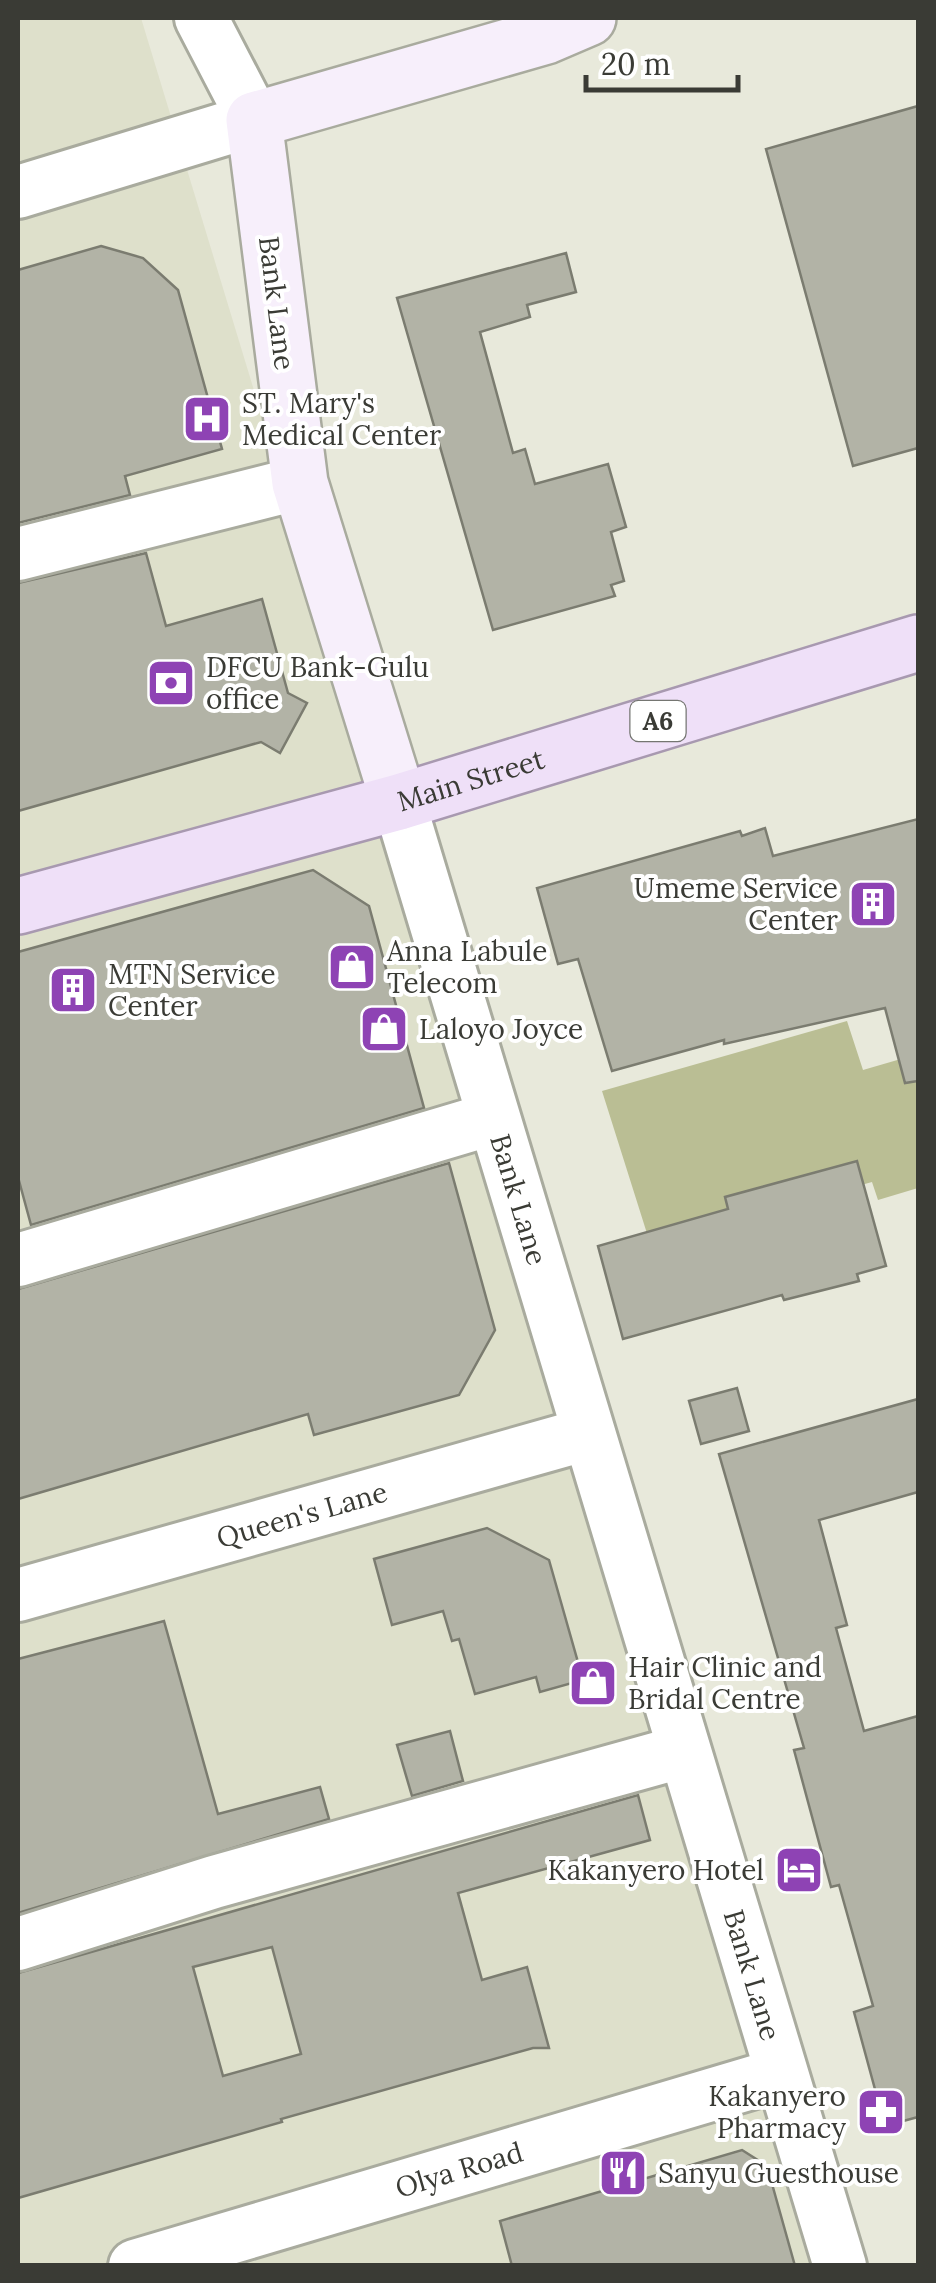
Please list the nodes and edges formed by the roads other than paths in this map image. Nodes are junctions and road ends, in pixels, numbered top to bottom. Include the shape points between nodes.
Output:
1 (201, 18) edge
2 (588, 18) edge
3 (254, 120) junction
4 (18, 192) edge
5 (300, 483) junction
6 (18, 554) edge
7 (918, 643) edge
8 (398, 802) junction
9 (18, 906) edge
10 (491, 1119) junction
11 (18, 1260) edge
12 (587, 1434) junction
13 (18, 1596) edge
14 (684, 1752) junction
15 (18, 1944) edge
16 (781, 2074) junction
17 (135, 2266) edge
18 (840, 2266) edge

1 - 3 street
2 - 3 street
3 - 4 street
3 - 5 street, Bank Lane
5 - 6 street
5 - 8 street, Bank Lane
7 - 8 main road, Main Street / A6
8 - 9 main road, Main Street / A6
8 - 10 street, Bank Lane
10 - 11 street
10 - 12 street, Bank Lane
12 - 13 street, Queen's Lane
12 - 14 street, Bank Lane
14 - 15 street via 214,1882
14 - 16 street, Bank Lane
16 - 17 street, Olya Road
16 - 18 street, Bank Lane

